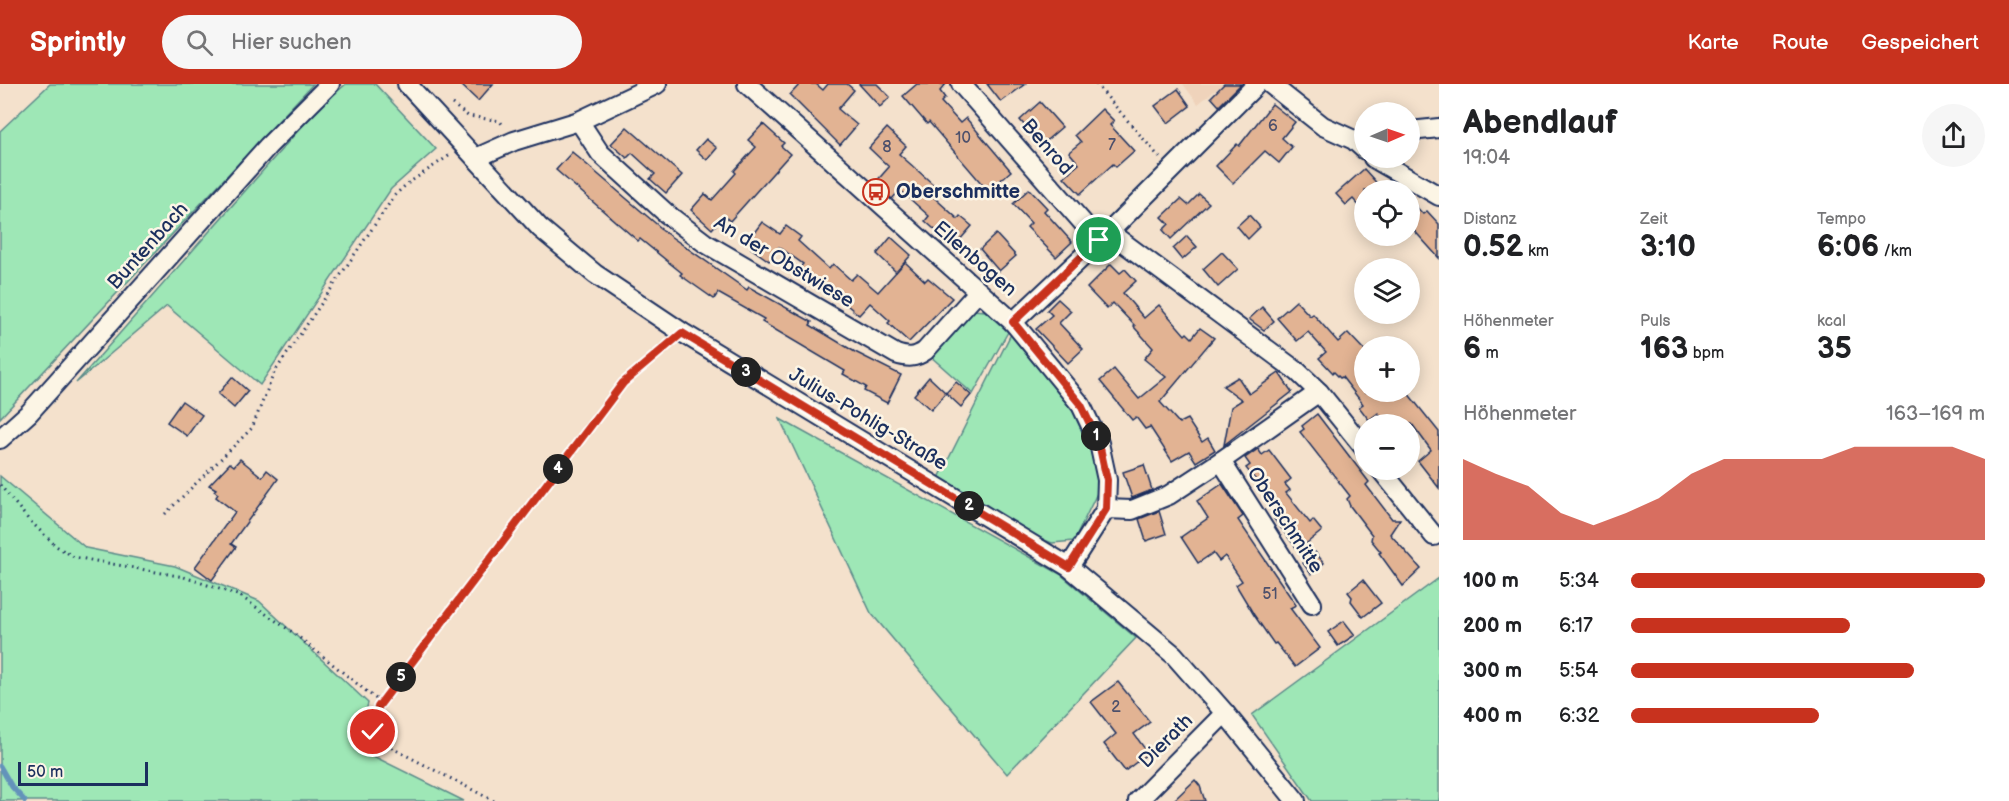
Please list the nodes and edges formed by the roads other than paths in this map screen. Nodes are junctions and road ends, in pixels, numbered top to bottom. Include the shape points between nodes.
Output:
1 (330, 84) edge
2 (407, 84) edge
3 (657, 84) edge
4 (747, 84) edge
5 (961, 84) edge
6 (1257, 84) edge
7 (1270, 84) edge
8 (579, 121) junction
9 (1439, 128) edge
10 (1420, 130) edge
11 (1354, 139) edge
12 (470, 152) junction
13 (1390, 168) edge
14 (1439, 196) edge
15 (1104, 236) junction
16 (978, 292) junction
17 (1013, 322) junction
18 (1319, 392) junction
19 (1354, 435) edge
20 (0, 439) edge
21 (1221, 461) junction
22 (1390, 480) edge
23 (1106, 509) junction
24 (1434, 536) dead end
25 (1069, 567) junction
26 (1312, 604) dead end
27 (1225, 713) junction
28 (1138, 801) edge
29 (1296, 801) edge

1 - 20 street, Buntenbach via 268,146 29,413
2 - 12 street, Julius-Pohlig-Straße
3 - 8 street
4 - 16 street, Ellenbogen
5 - 15 street, Benrod
6 - 15 street
7 - 11 street via 1323,126
8 - 12 street
8 - 16 street, An der Obstwiese via 600,153 705,243 896,354 915,357 925,351
9 - 10 street
12 - 25 street, Julius-Pohlig-Straße via 540,228 595,274 682,333
13 - 14 street
15 - 17 street
15 - 18 street via 1298,372
16 - 17 street, Ellenbogen
17 - 23 street via 1081,405 1099,443 1107,480
18 - 19 street
18 - 21 street, Oberschmitte
21 - 23 street, Oberschmitte via 1169,495 1132,510
21 - 26 street, Oberschmitte
22 - 24 street
23 - 25 street
25 - 27 street, Julius-Pohlig-Straße via 1174,655
27 - 28 street, Dierath
27 - 29 street, Julius-Pohlig-Straße

